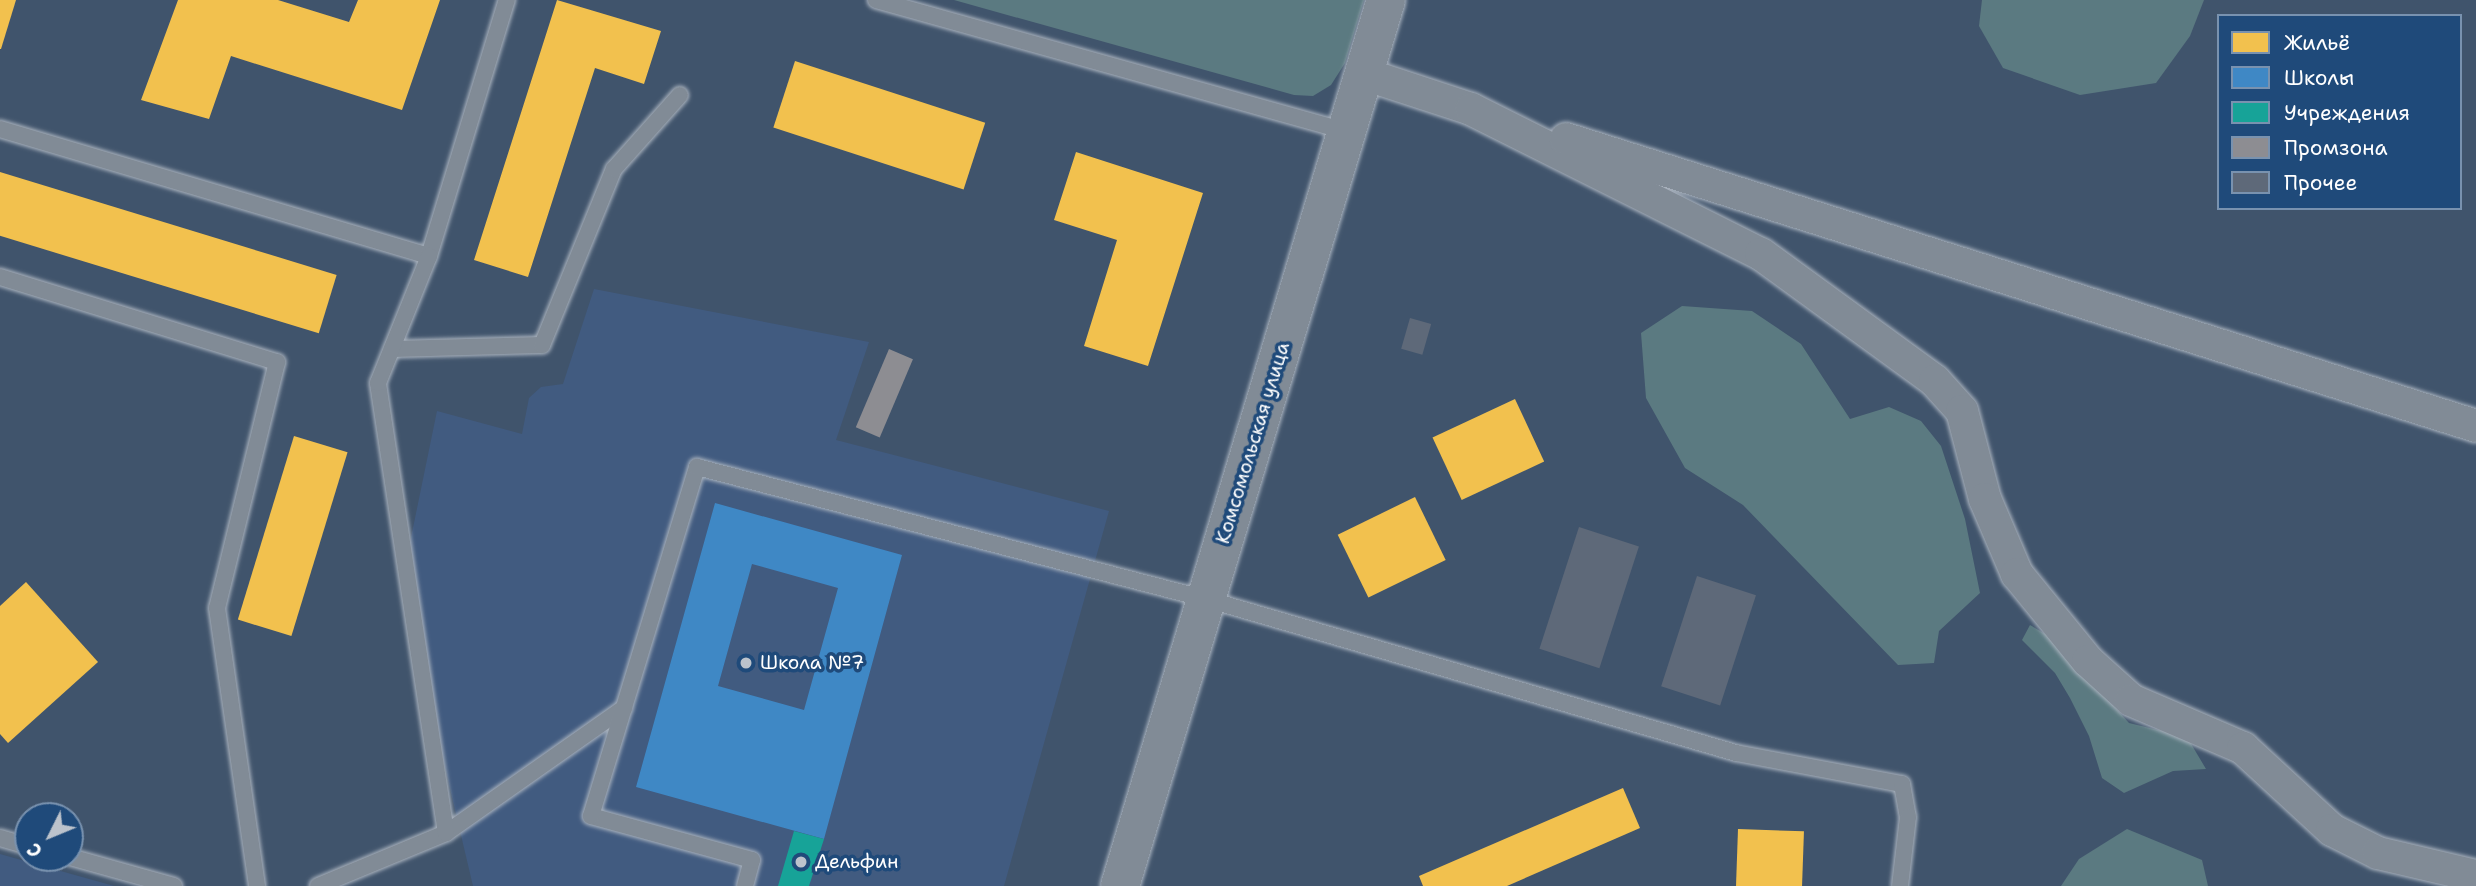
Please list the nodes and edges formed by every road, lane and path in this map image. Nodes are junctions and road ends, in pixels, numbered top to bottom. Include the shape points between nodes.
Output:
1 (507, 0) edge
2 (876, 0) edge
3 (1386, 0) edge
4 (1364, 74) junction
5 (680, 95) dead end
6 (1471, 109) junction
7 (0, 129) edge
8 (1348, 132) junction
9 (429, 257) junction
10 (0, 277) edge
11 (391, 349) junction
12 (2476, 426) edge
13 (1206, 599) junction
14 (624, 708) junction
15 (446, 833) junction
16 (84, 861) edge
17 (2471, 879) edge
18 (174, 886) edge
19 (257, 886) edge
20 (318, 886) edge
21 (745, 886) edge
22 (1120, 886) edge
23 (1900, 886) edge

1 - 9 lane
2 - 8 lane
3 - 4 main road, Комсомольская улица
4 - 6 street
4 - 8 main road, Комсомольская улица
5 - 11 lane via 614,169 542,345
6 - 12 street
6 - 17 street via 1761,254 1935,381 1962,411 1985,499 2017,574 2088,661 2131,700 2243,748 2288,794 2344,836 2378,853
7 - 9 lane
8 - 13 main road, Комсомольская улица
9 - 11 lane
10 - 19 lane via 277,362 217,608
11 - 15 lane via 378,383
13 - 14 lane via 697,467
13 - 22 main road, Комсомольская улица
13 - 23 lane via 1736,753 1902,783 1908,817
14 - 15 lane
14 - 21 lane via 591,816 752,860
15 - 20 lane
16 - 18 lane

